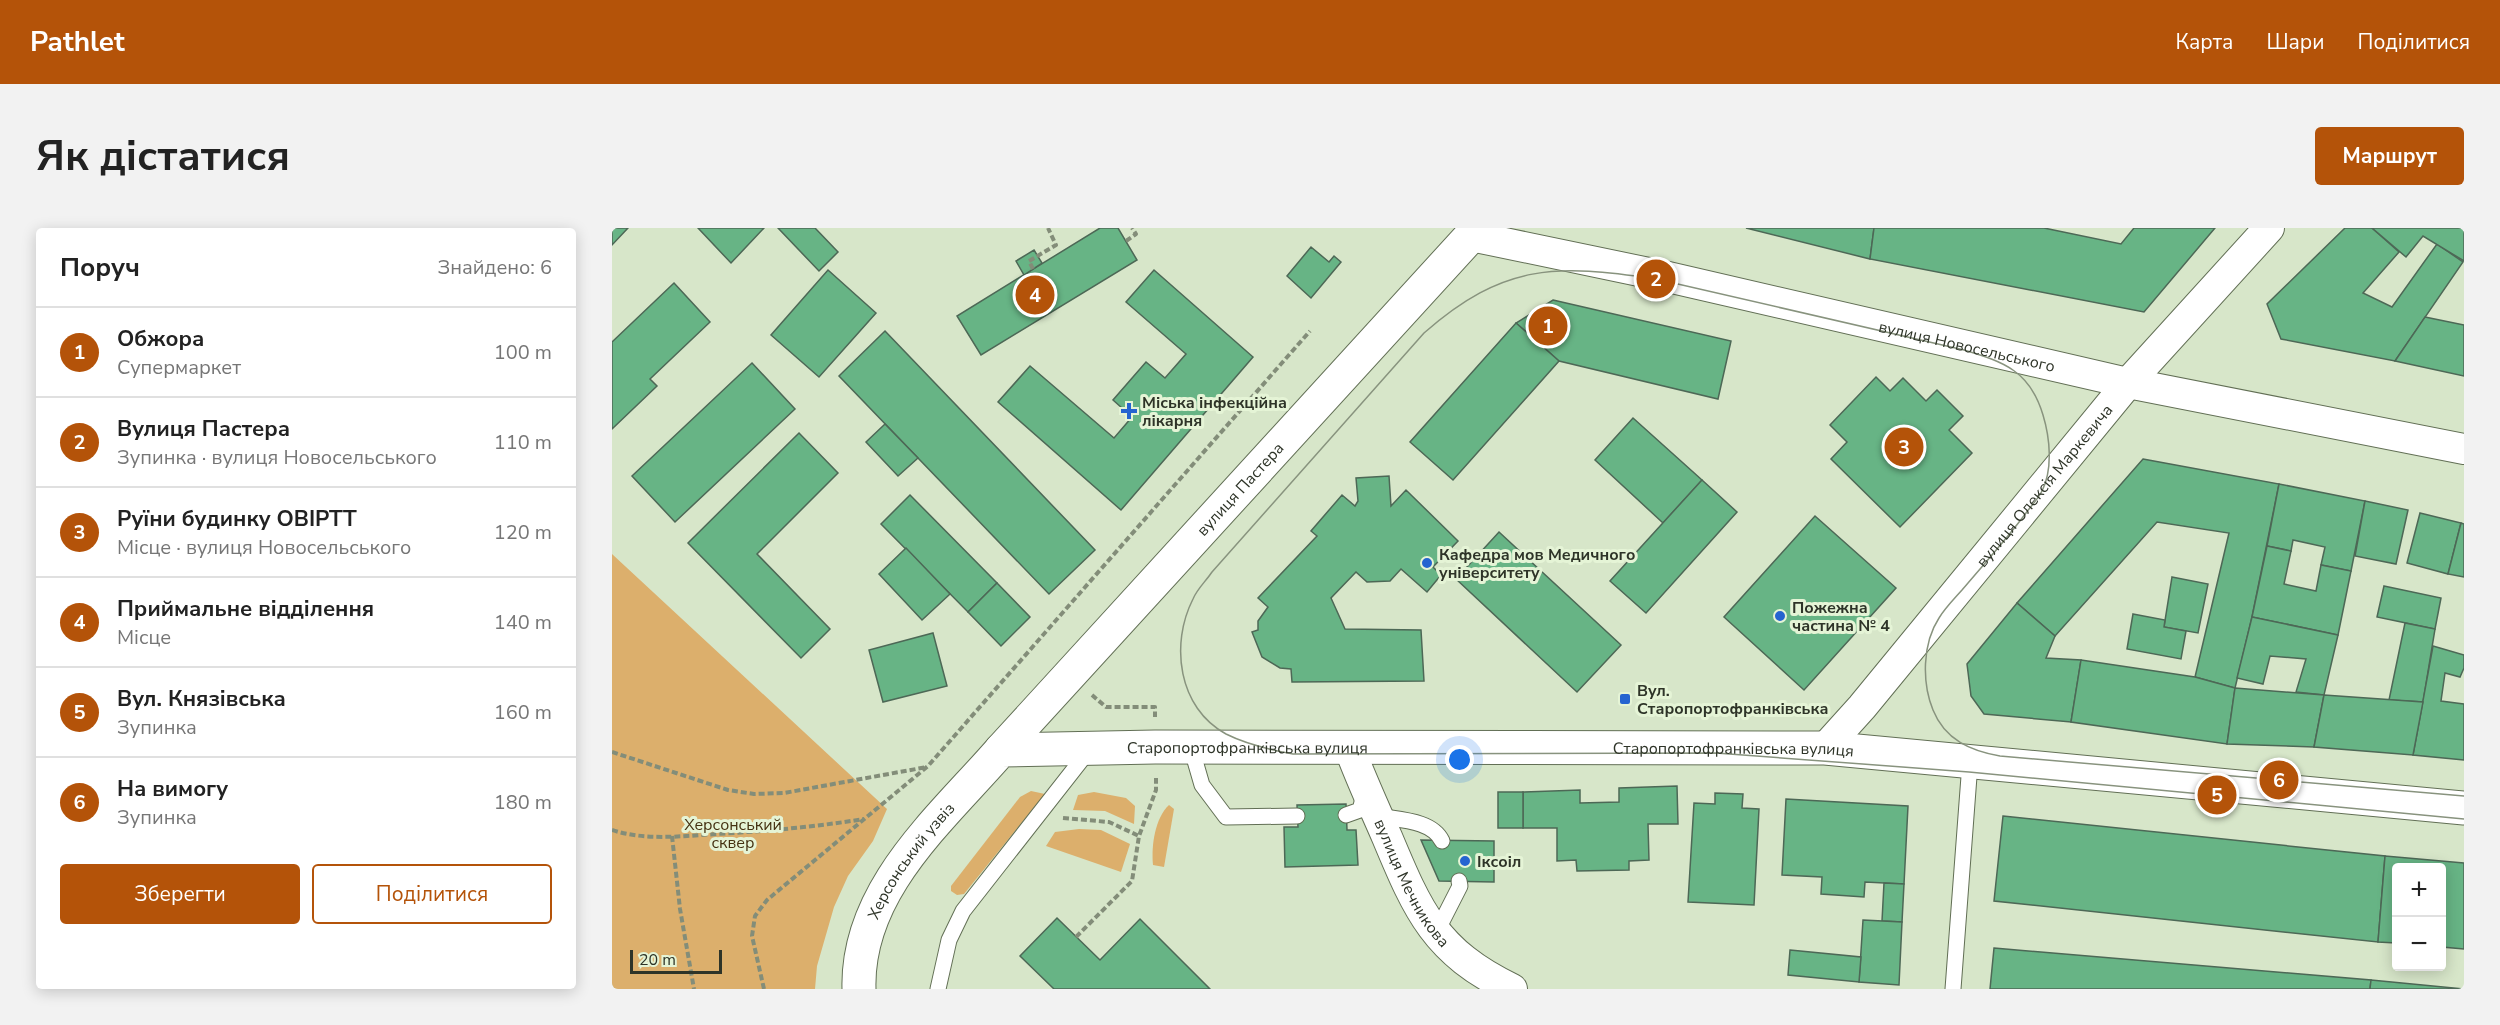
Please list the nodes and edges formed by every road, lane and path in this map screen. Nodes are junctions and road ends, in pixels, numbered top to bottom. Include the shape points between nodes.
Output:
1 (1047, 228) edge
2 (1132, 228) edge
3 (2269, 228) edge
4 (1475, 232) edge
5 (1126, 241) dead end
6 (1033, 269) dead end
7 (1310, 331) dead end
8 (2128, 383) junction
9 (2464, 450) edge
10 (1070, 677) junction
11 (1092, 747) junction
12 (1155, 747) junction
13 (1191, 747) junction
14 (1349, 747) junction
15 (1825, 748) junction
16 (1001, 750) junction
17 (612, 752) edge
18 (1970, 763) junction
19 (928, 766) junction
20 (1366, 789) junction
21 (2464, 808) edge
22 (1346, 815) dead end
23 (1297, 816) dead end
24 (1378, 816) junction
25 (1038, 817) junction
26 (867, 818) junction
27 (612, 830) edge
28 (672, 836) junction
29 (1139, 836) junction
30 (1442, 841) dead end
31 (1459, 881) dead end
32 (1436, 933) junction
33 (1076, 937) dead end
34 (693, 989) edge
35 (764, 989) edge
36 (859, 989) edge
37 (938, 989) edge
38 (1512, 989) edge
39 (1953, 989) edge

1 - 6 path via 1056,245 1029,261
2 - 5 path via 1136,234
3 - 8 street, вулиця Олексія Маркевича
4 - 8 street, вулиця Новосельського
4 - 10 main road, вулиця Пастера
7 - 19 path
8 - 9 street, вулиця Новосельського
8 - 15 street, вулиця Олексія Маркевича
10 - 12 path via 1106,706 1155,707
10 - 16 main road, вулиця Пастера
11 - 12 main road, Старопортофранківська вулиця
11 - 16 main road, Старопортофранківська вулиця
11 - 25 lane
12 - 13 main road, Старопортофранківська вулиця
12 - 29 path via 1156,790
13 - 14 main road, Старопортофранківська вулиця
13 - 23 lane via 1202,785 1226,817
14 - 15 main road, Старопортофранківська вулиця
14 - 20 street, вулиця Мечникова
15 - 18 main road, Старопортофранківська вулиця
16 - 36 main road, Херсонський узвіз via 903,862 880,898 865,934
17 - 19 path via 728,790 754,794 784,793
18 - 21 main road, Старопортофранківська вулиця
18 - 39 lane
19 - 26 path
20 - 22 lane via 1360,810
20 - 24 street, вулиця Мечникова
24 - 30 lane via 1424,825 1438,832
24 - 32 street, вулиця Мечникова via 1414,901
25 - 29 path via 1109,822
25 - 37 lane via 963,910 949,940
26 - 28 path via 811,828
26 - 35 path via 767,900 755,916 752,936
27 - 28 path via 631,836
28 - 34 path
29 - 33 path via 1132,881
31 - 32 lane
32 - 38 street, вулиця Мечникова via 1480,974

